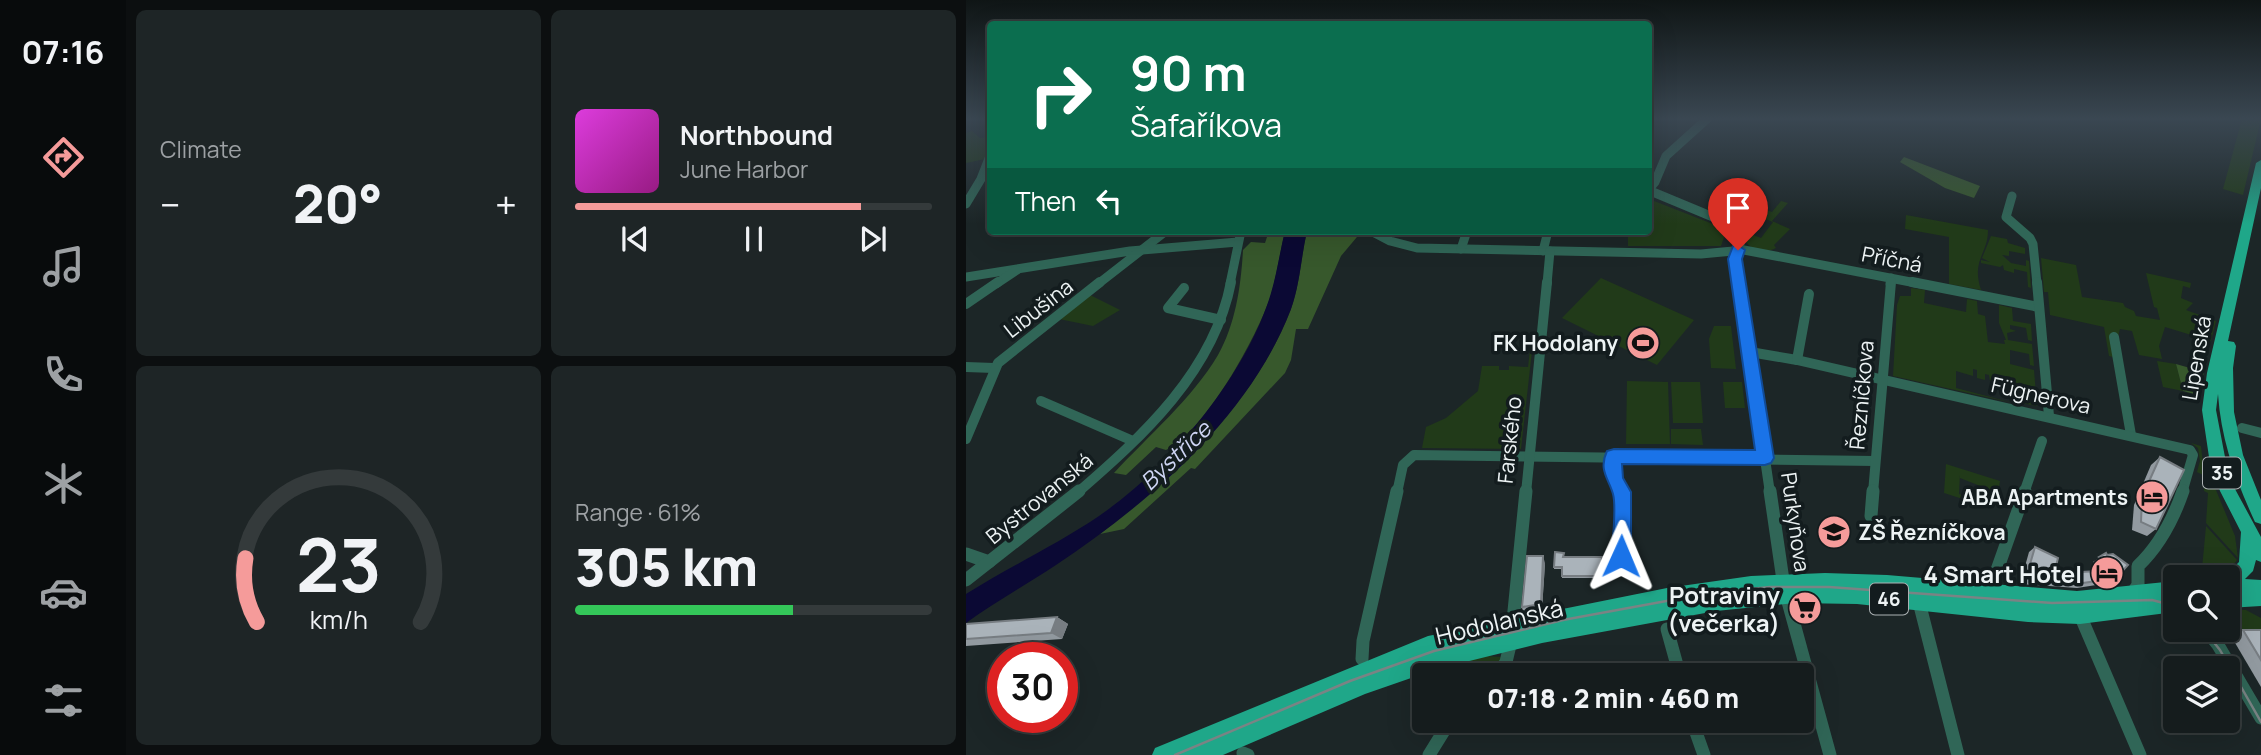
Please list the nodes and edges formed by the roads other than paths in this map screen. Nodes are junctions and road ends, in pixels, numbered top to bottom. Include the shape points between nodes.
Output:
1 (1668, 154) edge
2 (2261, 163) edge
3 (986, 178) edge
4 (1652, 185) edge
5 (1652, 192) edge
6 (2012, 196) dead end
7 (2261, 197) edge
8 (966, 204) edge
9 (1161, 235) edge
10 (1380, 235) edge
11 (1466, 235) edge
12 (1548, 235) edge
13 (1239, 236) edge
14 (1461, 249) junction
15 (1140, 250) junction
16 (1738, 250) junction
17 (1547, 251) junction
18 (1017, 270) junction
19 (966, 277) edge
20 (1891, 278) junction
21 (1184, 288) dead end
22 (1809, 294) dead end
23 (966, 304) edge
24 (2039, 307) junction
25 (1221, 320) junction
26 (2114, 337) dead end
27 (1750, 352) junction
28 (1797, 360) junction
29 (966, 367) edge
30 (995, 368) junction
31 (1882, 379) junction
32 (1041, 401) dead end
33 (2049, 416) junction
34 (2242, 428) dead end
35 (2261, 433) edge
36 (2131, 435) junction
37 (966, 439) edge
38 (2042, 440) dead end
39 (1132, 442) junction
40 (1528, 455) junction
41 (1614, 456) junction
42 (1765, 458) junction
43 (1875, 461) junction
44 (1871, 516) dead end
45 (2261, 517) edge
46 (2249, 532) junction
47 (966, 554) edge
48 (2261, 554) edge
49 (1621, 556) dead end
50 (989, 562) junction
51 (2137, 569) junction
52 (2240, 576) edge
53 (966, 580) edge
54 (2261, 588) edge
55 (1785, 589) junction
56 (2240, 591) edge
57 (2163, 592) edge
58 (2240, 594) edge
59 (2240, 597) edge
60 (2261, 598) edge
61 (2163, 600) edge
62 (1919, 602) junction
63 (1991, 602) junction
64 (2135, 603) junction
65 (2261, 608) edge
66 (2080, 615) junction
67 (1667, 629) dead end
68 (1511, 634) junction
69 (2216, 642) edge
70 (1362, 659) dead end
71 (1505, 663) edge
72 (1676, 663) edge
73 (2261, 718) edge
74 (1443, 733) edge
75 (1696, 733) edge
76 (1702, 754) edge
77 (1161, 755) edge
78 (1199, 755) edge
79 (1429, 755) edge
80 (1830, 755) edge
81 (1958, 755) edge
82 (2140, 755) edge

1 - 4 street
2 - 46 main road, Lipenská / 35 via 2209,410 2228,491
3 - 8 street
5 - 16 street via 1732,226 1739,234
6 - 24 street via 2006,217 2031,240
7 - 45 main road, Lipenská / 35 via 2227,358 2225,389 2235,455
9 - 15 street, Libušina
10 - 14 street, Příčná via 1408,247
11 - 14 street
12 - 17 street, Farského
13 - 15 street
13 - 25 street, Bystrovanská
14 - 17 street, Příčná
15 - 18 street
15 - 30 street, Libušina
16 - 17 street, Příčná via 1701,254
16 - 20 street, Příčná
16 - 27 street, Purkyňova via 1735,259
17 - 40 street, Farského
18 - 19 street
18 - 23 street
20 - 24 street, Příčná
20 - 31 street, Řezníčkova
21 - 25 street via 1168,308
22 - 28 street
24 - 33 street
25 - 39 street, Bystrovanská via 1198,366
26 - 36 street
27 - 28 street, Fügnerova
27 - 42 street, Purkyňova
28 - 31 street, Fügnerova
29 - 30 street
30 - 37 street, Libušina
31 - 33 street, Fügnerova
31 - 43 street, Řezníčkova
32 - 39 street, Bystrovanská
33 - 36 street, Fügnerova
34 - 35 street
36 - 51 street, Fügnerova via 2193,453 2175,512
38 - 63 street
39 - 50 street, Bystrovanská via 1078,494
40 - 41 street
40 - 68 street, Farského
40 - 70 street via 1418,454 1403,464
41 - 42 street
41 - 49 street via 1614,480 1622,492
42 - 43 street
42 - 55 street, Purkyňova
43 - 44 street, Řezníčkova
46 - 48 main road, Lipenská / 35
46 - 52 main road via 2246,565
47 - 50 street
50 - 53 street, Bystrovanská
51 - 57 street
51 - 64 street, Fügnerova
54 - 56 main road
55 - 62 main road, Hodolanská / 46
55 - 63 main road via 1863,581
55 - 68 main road, Hodolanská / 46
55 - 80 street, Purkyňova
58 - 60 main road
59 - 65 main road
61 - 64 main road, 46
62 - 63 main road, Hodolanská / 46
62 - 81 street
63 - 64 main road, 46
63 - 66 main road, 46
64 - 66 main road, 46
66 - 82 street
67 - 72 street
68 - 71 street, Farského
68 - 77 main road via 1410,651
68 - 78 main road, Hodolanská / 46 via 1389,676
69 - 73 street
74 - 79 street
75 - 76 street

